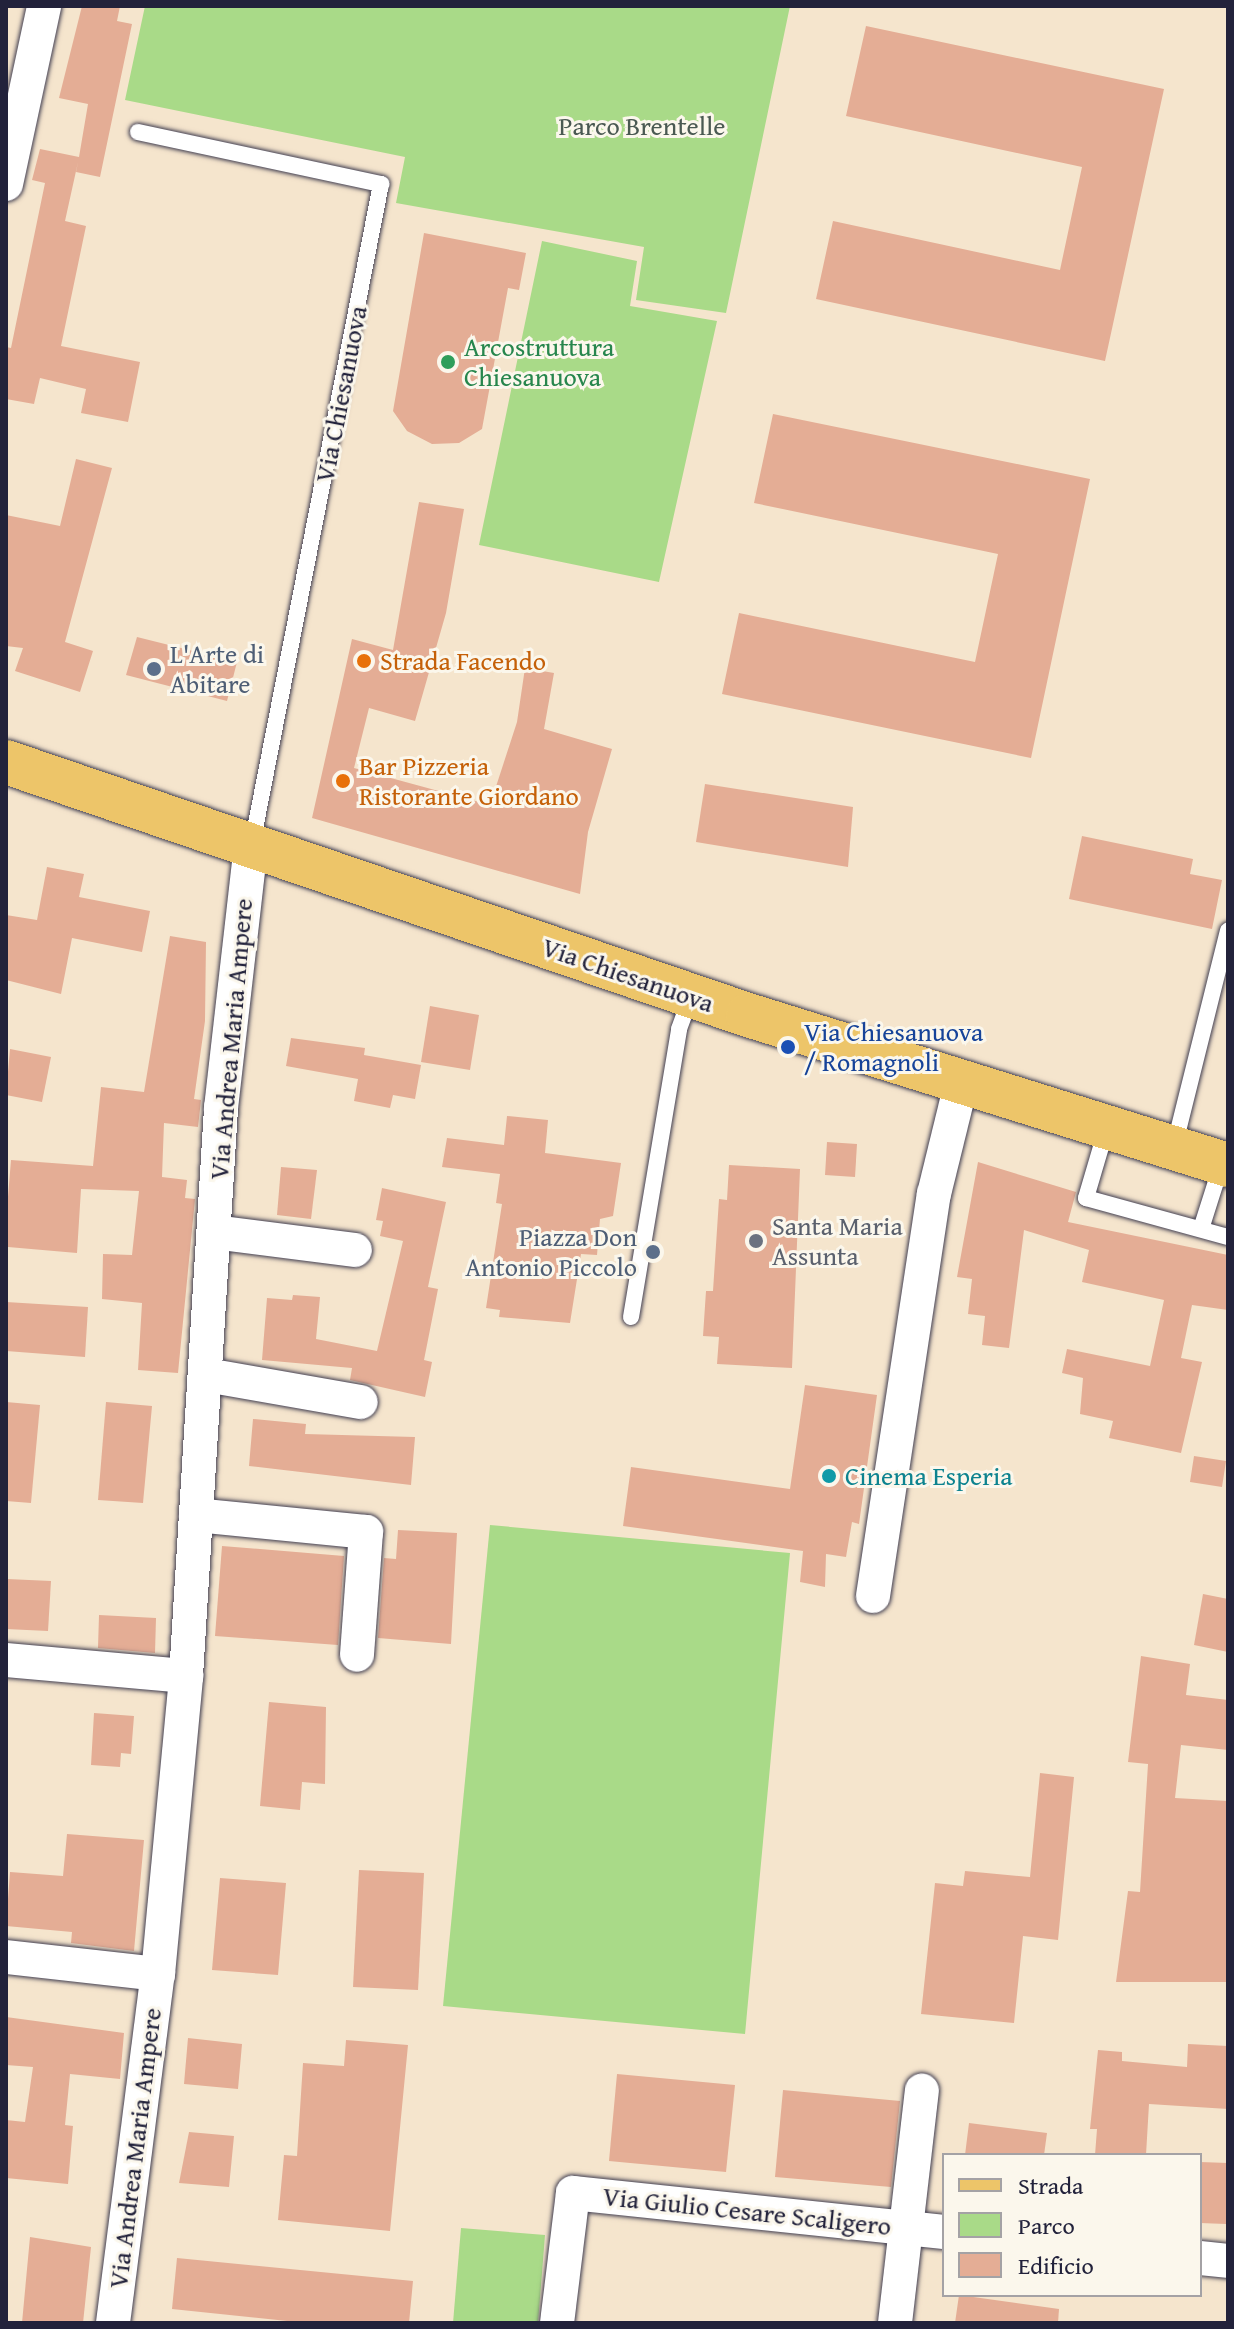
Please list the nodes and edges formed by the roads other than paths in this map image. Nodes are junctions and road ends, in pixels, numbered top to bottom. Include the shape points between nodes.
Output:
1 (44, 6) edge
2 (138, 132) dead end
3 (6, 184) edge
4 (6, 762) edge
5 (251, 846) junction
6 (1228, 931) edge
7 (690, 996) junction
8 (962, 1080) junction
9 (1107, 1128) junction
10 (1174, 1148) junction
11 (1225, 1164) edge
12 (1201, 1229) junction
13 (214, 1232) junction
14 (1228, 1237) edge
15 (355, 1250) dead end
16 (631, 1317) dead end
17 (206, 1375) junction
18 (361, 1402) dead end
19 (196, 1515) junction
20 (873, 1596) dead end
21 (357, 1655) dead end
22 (6, 1660) edge
23 (186, 1676) junction
24 (6, 1957) edge
25 (158, 1974) junction
26 (922, 2091) dead end
27 (907, 2228) junction
28 (942, 2232) edge
29 (1202, 2258) edge
30 (1228, 2261) edge
31 (113, 2323) edge
32 (557, 2323) edge
33 (895, 2323) edge

1 - 3 street
2 - 5 lane, Via Chiesanuova via 381,184
4 - 5 main road, Via Chiesanuova
5 - 7 main road, Via Chiesanuova
5 - 13 street, Via Andrea Maria Ampere via 221,1108
6 - 10 lane
7 - 8 main road, Via Chiesanuova
7 - 16 lane via 679,1029
8 - 9 main road, Via Chiesanuova
8 - 20 street via 934,1194
9 - 10 main road, Via Chiesanuova
9 - 12 lane via 1086,1198
10 - 11 main road, Via Chiesanuova
11 - 12 lane
12 - 14 lane
13 - 15 street
13 - 17 street, Via Andrea Maria Ampere
17 - 18 street
17 - 19 street, Via Andrea Maria Ampere
19 - 21 street via 366,1532
19 - 23 street, Via Andrea Maria Ampere
22 - 23 street
23 - 25 street, Via Andrea Maria Ampere
24 - 25 street, Via Andrea Maria Ampere
25 - 31 street, Via Andrea Maria Ampere
26 - 27 street, Via Giulio Cesare Scaligero
27 - 28 street, Via Giulio Cesare Scaligero
27 - 32 street, Via Giulio Cesare Scaligero via 573,2193
27 - 33 street
29 - 30 street

